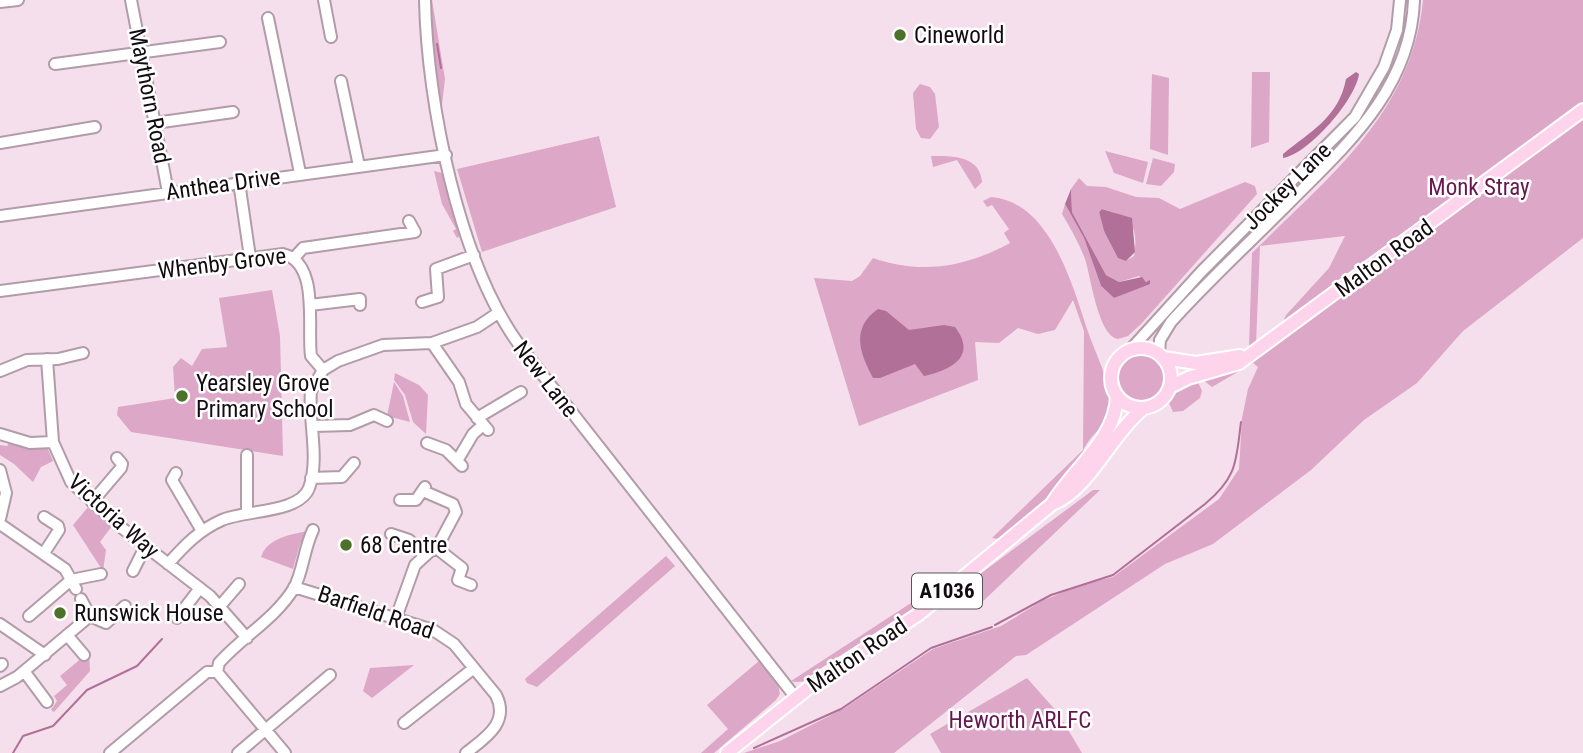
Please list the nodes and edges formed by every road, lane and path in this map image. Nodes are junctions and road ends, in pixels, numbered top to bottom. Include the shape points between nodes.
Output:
1 (18, 0) edge
2 (131, 0) edge
3 (324, 0) edge
4 (425, 0) edge
5 (1400, 0) edge
6 (1414, 0) edge
7 (0, 2) edge
8 (268, 18) dead end
9 (331, 37) dead end
10 (220, 42) dead end
11 (142, 52) junction
12 (55, 64) dead end
13 (340, 81) dead end
14 (1583, 110) edge
15 (233, 112) dead end
16 (155, 123) junction
17 (95, 127) dead end
18 (0, 144) edge
19 (446, 155) junction
20 (359, 166) junction
21 (1324, 168) junction
22 (300, 173) junction
23 (239, 182) junction
24 (1285, 188) junction
25 (167, 192) junction
26 (0, 216) edge
27 (410, 221) dead end
28 (474, 255) junction
29 (250, 257) junction
30 (293, 258) junction
31 (0, 291) edge
32 (362, 301) dead end
33 (422, 302) dead end
34 (310, 305) junction
35 (498, 313) junction
36 (432, 344) junction
37 (1131, 349) junction
38 (83, 353) dead end
39 (1251, 353) junction
40 (1162, 356) junction
41 (47, 359) junction
42 (323, 370) junction
43 (0, 371) edge
44 (1170, 387) junction
45 (521, 392) dead end
46 (1117, 396) junction
47 (1144, 408) junction
48 (383, 415) dead end
49 (482, 424) junction
50 (313, 426) junction
51 (0, 434) edge
52 (53, 442) junction
53 (427, 443) dead end
54 (247, 455) dead end
55 (117, 458) dead end
56 (354, 463) dead end
57 (0, 470) edge
58 (176, 473) dead end
59 (311, 478) junction
60 (400, 500) dead end
61 (92, 502) junction
62 (1052, 505) junction
63 (247, 512) junction
64 (44, 517) dead end
65 (0, 521) edge
66 (313, 530) dead end
67 (202, 531) junction
68 (391, 534) dead end
69 (145, 547) junction
70 (435, 547) junction
71 (44, 553) junction
72 (423, 554) junction
73 (168, 564) junction
74 (133, 571) dead end
75 (101, 574) dead end
76 (239, 584) dead end
77 (471, 585) dead end
78 (294, 587) junction
79 (200, 588) junction
80 (76, 589) junction
81 (220, 606) junction
82 (125, 607) dead end
83 (29, 616) dead end
84 (90, 616) junction
85 (177, 618) dead end
86 (396, 618) junction
87 (0, 624) edge
88 (67, 635) junction
89 (247, 638) junction
90 (45, 655) junction
91 (84, 655) dead end
92 (474, 668) junction
93 (24, 671) junction
94 (217, 673) junction
95 (331, 675) dead end
96 (0, 686) edge
97 (796, 698) junction
98 (47, 702) dead end
99 (404, 723) dead end
100 (265, 729) junction
101 (110, 753) edge
102 (237, 753) edge
103 (285, 753) edge
104 (466, 753) edge
105 (727, 753) edge

1 - 7 street
2 - 11 street, Maythorn Road
3 - 9 street
4 - 19 street, New Lane via 432,80
5 - 24 street, Jockey Lane via 1391,47 1368,99
6 - 21 street, Jockey Lane via 1396,76 1370,120
8 - 22 street
10 - 11 street
11 - 12 street
11 - 16 street, Maythorn Road
13 - 20 street
14 - 39 main road, Malton Road
15 - 16 street
16 - 25 street, Maythorn Road
17 - 18 street
19 - 20 street, Anthea Drive
19 - 28 street, New Lane
20 - 22 street, Anthea Drive
21 - 24 street via 1295,187
21 - 40 street, Jockey Lane via 1171,322 1160,340
22 - 23 street, Anthea Drive
23 - 25 street, Anthea Drive
23 - 29 street
24 - 37 street, Jockey Lane
25 - 26 street, Anthea Drive
27 - 30 street, Whenby Grove via 418,236 303,248
28 - 33 street via 436,269 438,297
28 - 35 street, New Lane
29 - 30 street, Whenby Grove via 275,253
29 - 31 street, Whenby Grove
30 - 34 street via 303,270
32 - 34 street
34 - 42 street via 311,356
35 - 36 street via 477,327
35 - 97 street, New Lane
36 - 42 street via 383,345
36 - 49 street
37 - 40 main road via 1146,348
37 - 46 main road via 1120,355 1111,371
38 - 41 street
39 - 40 main road, Malton Road via 1196,363
39 - 44 main road, Malton Road via 1238,363
40 - 44 main road via 1171,372
41 - 43 street via 27,360
41 - 52 street, Victoria Way
42 - 50 street via 311,391
44 - 47 main road via 1162,399
45 - 49 street via 490,407
46 - 47 main road via 1133,407
46 - 62 main road, Malton Road / A1036 via 1108,430
47 - 62 main road, Malton Road / A1036 via 1113,439 1070,495
48 - 50 street via 349,425
49 - 53 street via 459,463 446,450
50 - 59 street
51 - 52 street via 30,443
52 - 61 street, Victoria Way via 65,473
54 - 63 street
55 - 61 street via 121,468
56 - 59 street via 342,477
57 - 65 street via 6,493
58 - 67 street via 172,481
59 - 63 street via 300,501
60 - 70 street via 412,502 425,489 456,508
61 - 69 street, Victoria Way
62 - 97 main road, Malton Road / A1036 via 919,614
63 - 67 street
64 - 71 street via 59,530
65 - 71 street
66 - 78 street
67 - 73 street
68 - 72 street via 409,540
69 - 73 street, Victoria Way
69 - 74 street
70 - 72 street
70 - 77 street via 463,563 458,580
71 - 80 street via 65,569
72 - 86 street via 412,571
73 - 79 street, Victoria Way
75 - 80 street
76 - 81 street
78 - 86 street, Barfield Road
78 - 89 street
79 - 81 street, Victoria Way
79 - 85 street
80 - 83 street
80 - 84 street
81 - 89 street, Victoria Way
82 - 84 street via 106,623
84 - 88 street
86 - 92 street, Barfield Road via 445,636
87 - 90 street
88 - 90 street
88 - 91 street
89 - 94 street via 224,658
90 - 93 street
92 - 99 street
92 - 104 street, Barfield Road via 496,695 500,712 490,734
93 - 96 street
93 - 98 street
94 - 100 street
94 - 101 street via 208,672
95 - 100 street
97 - 105 main road, Malton Road / A1036
100 - 102 street
100 - 103 street

